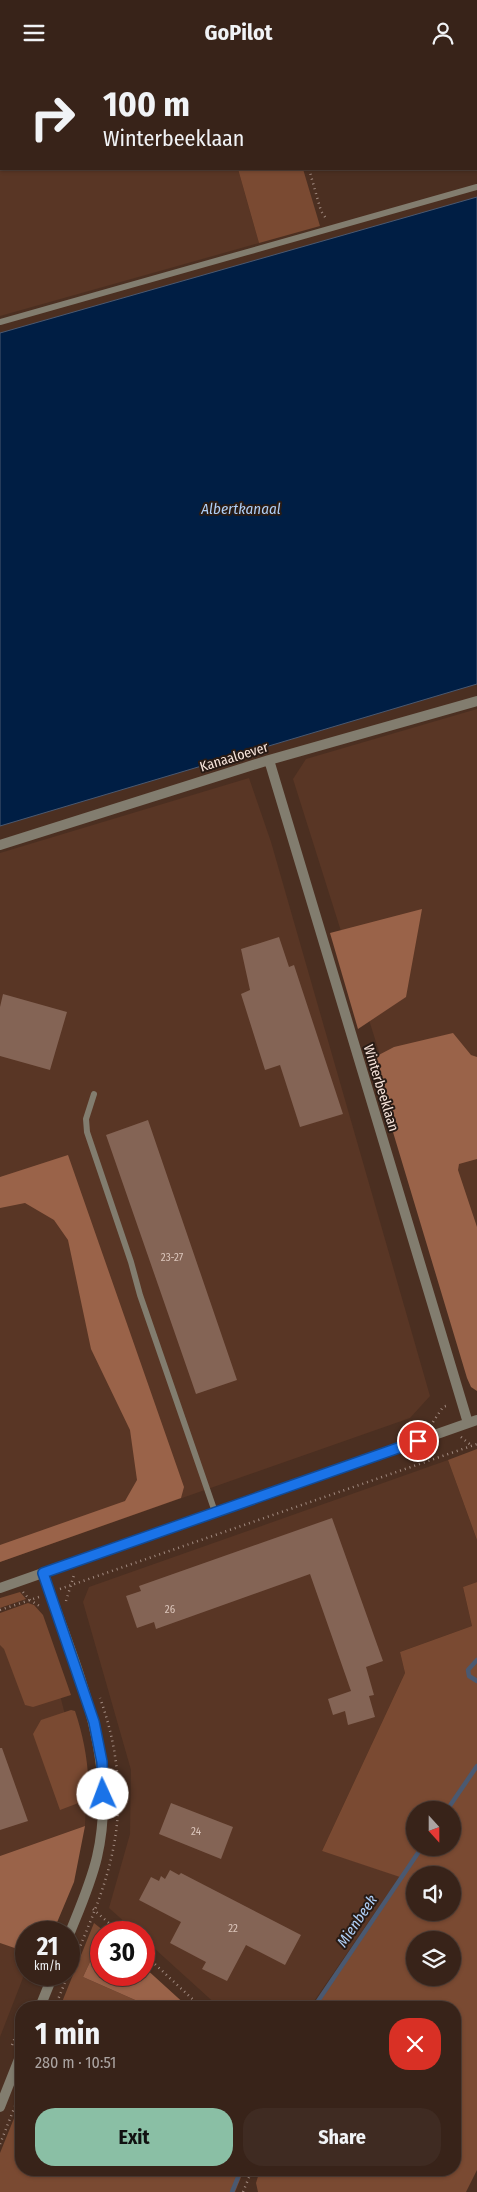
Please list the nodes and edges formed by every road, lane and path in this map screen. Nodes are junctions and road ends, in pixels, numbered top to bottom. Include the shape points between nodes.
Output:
1 (309, 170) edge
2 (477, 187) edge
3 (333, 227) junction
4 (0, 322) edge
5 (477, 701) edge
6 (269, 761) junction
7 (0, 845) edge
8 (94, 1095) dead end
9 (473, 1422) edge
10 (477, 1444) edge
11 (215, 1512) junction
12 (43, 1573) junction
13 (0, 1588) edge
14 (62, 1589) dead end
15 (22, 1590) dead end
16 (40, 1597) dead end
17 (30, 1600) junction
18 (0, 1611) edge
19 (44, 1613) dead end
20 (82, 1904) junction
21 (75, 1921) edge
22 (108, 1921) edge
23 (155, 1965) edge
24 (49, 1986) edge
25 (64, 1986) edge
26 (42, 2001) edge
27 (57, 2001) edge
28 (194, 2001) edge
29 (15, 2069) edge
30 (15, 2106) edge
31 (0, 2107) edge
32 (0, 2144) edge
33 (250, 2176) edge
34 (243, 2192) edge

1 - 3 path via 321,211
2 - 3 lane
3 - 4 lane
5 - 6 street, Kanaaloever
6 - 7 street, Kanaaloever
6 - 9 street, Winterbeeklaan
8 - 11 lane via 86,1119 87,1131
9 - 11 street, Winterbeeklaan
10 - 14 path
11 - 12 street, Winterbeeklaan
12 - 13 street, Winterbeeklaan
12 - 20 street via 94,1722 102,1762 104,1810 97,1857
15 - 17 path
16 - 17 path
17 - 18 path
17 - 19 path via 41,1606
20 - 21 street
20 - 22 path via 95,1909
23 - 28 path
24 - 26 street
25 - 27 path
29 - 31 street
30 - 32 path
33 - 34 path

